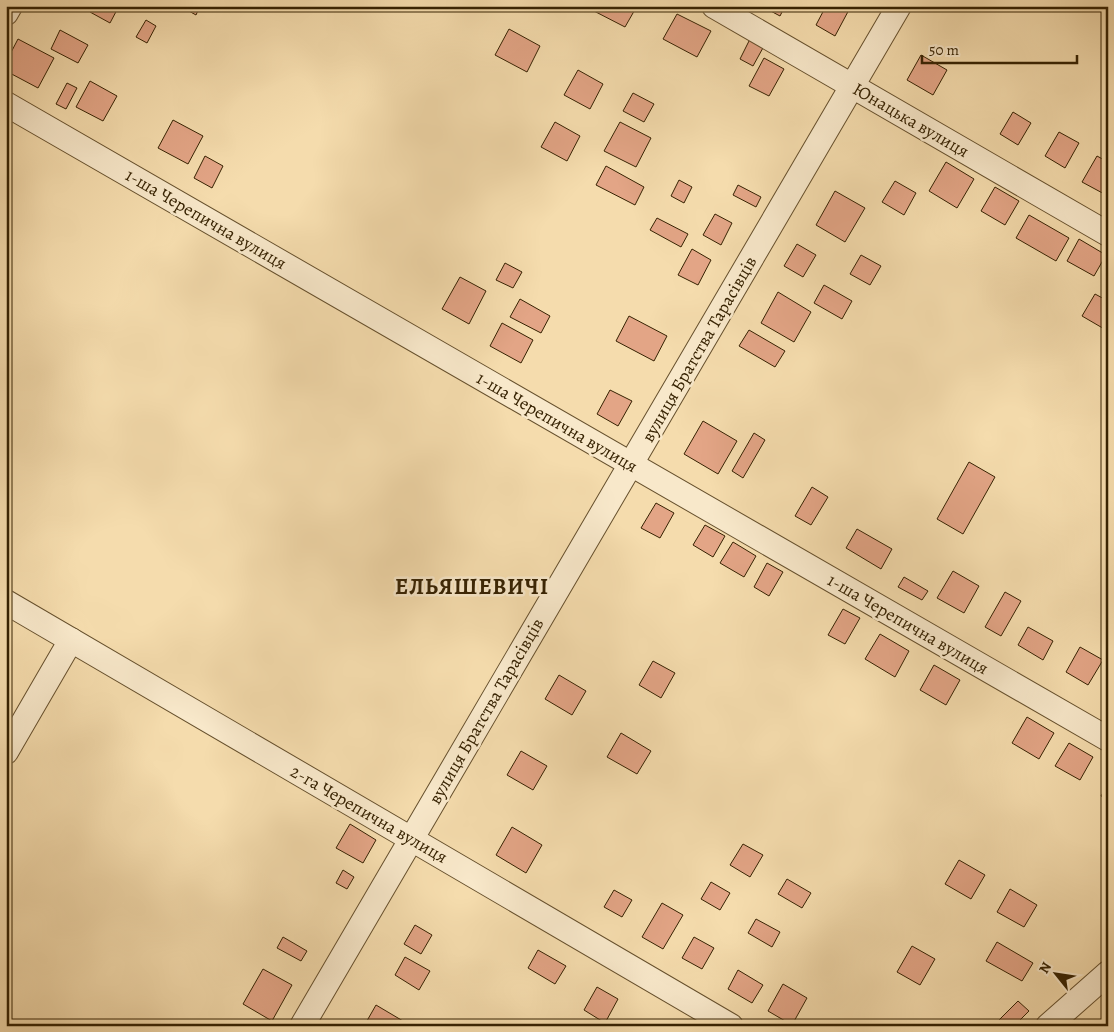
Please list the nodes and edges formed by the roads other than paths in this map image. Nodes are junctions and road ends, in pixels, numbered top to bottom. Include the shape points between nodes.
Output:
1 (10, 6) edge
2 (714, 6) edge
3 (899, 6) edge
4 (6, 13) edge
5 (852, 86) junction
6 (6, 104) edge
7 (1108, 234) edge
8 (631, 464) junction
9 (6, 602) edge
10 (71, 640) junction
11 (1108, 739) edge
12 (6, 752) edge
13 (412, 839) junction
14 (1108, 972) edge
15 (302, 1026) edge
16 (731, 1026) edge
17 (1048, 1026) edge

1 - 4 street
2 - 5 street, Юнацька вулиця
3 - 5 street
5 - 7 street, Юнацька вулиця
5 - 8 street, вулиця Братства Тарасівців
6 - 8 street, 1-ша Черепична вулиця
8 - 11 street, 1-ша Черепична вулиця
8 - 13 street, вулиця Братства Тарасівців
9 - 10 street, 2-га Черепична вулиця
10 - 12 street
10 - 13 street, 2-га Черепична вулиця
13 - 15 street, вулиця Братства Тарасівців
13 - 16 street, 2-га Черепична вулиця
14 - 17 street

